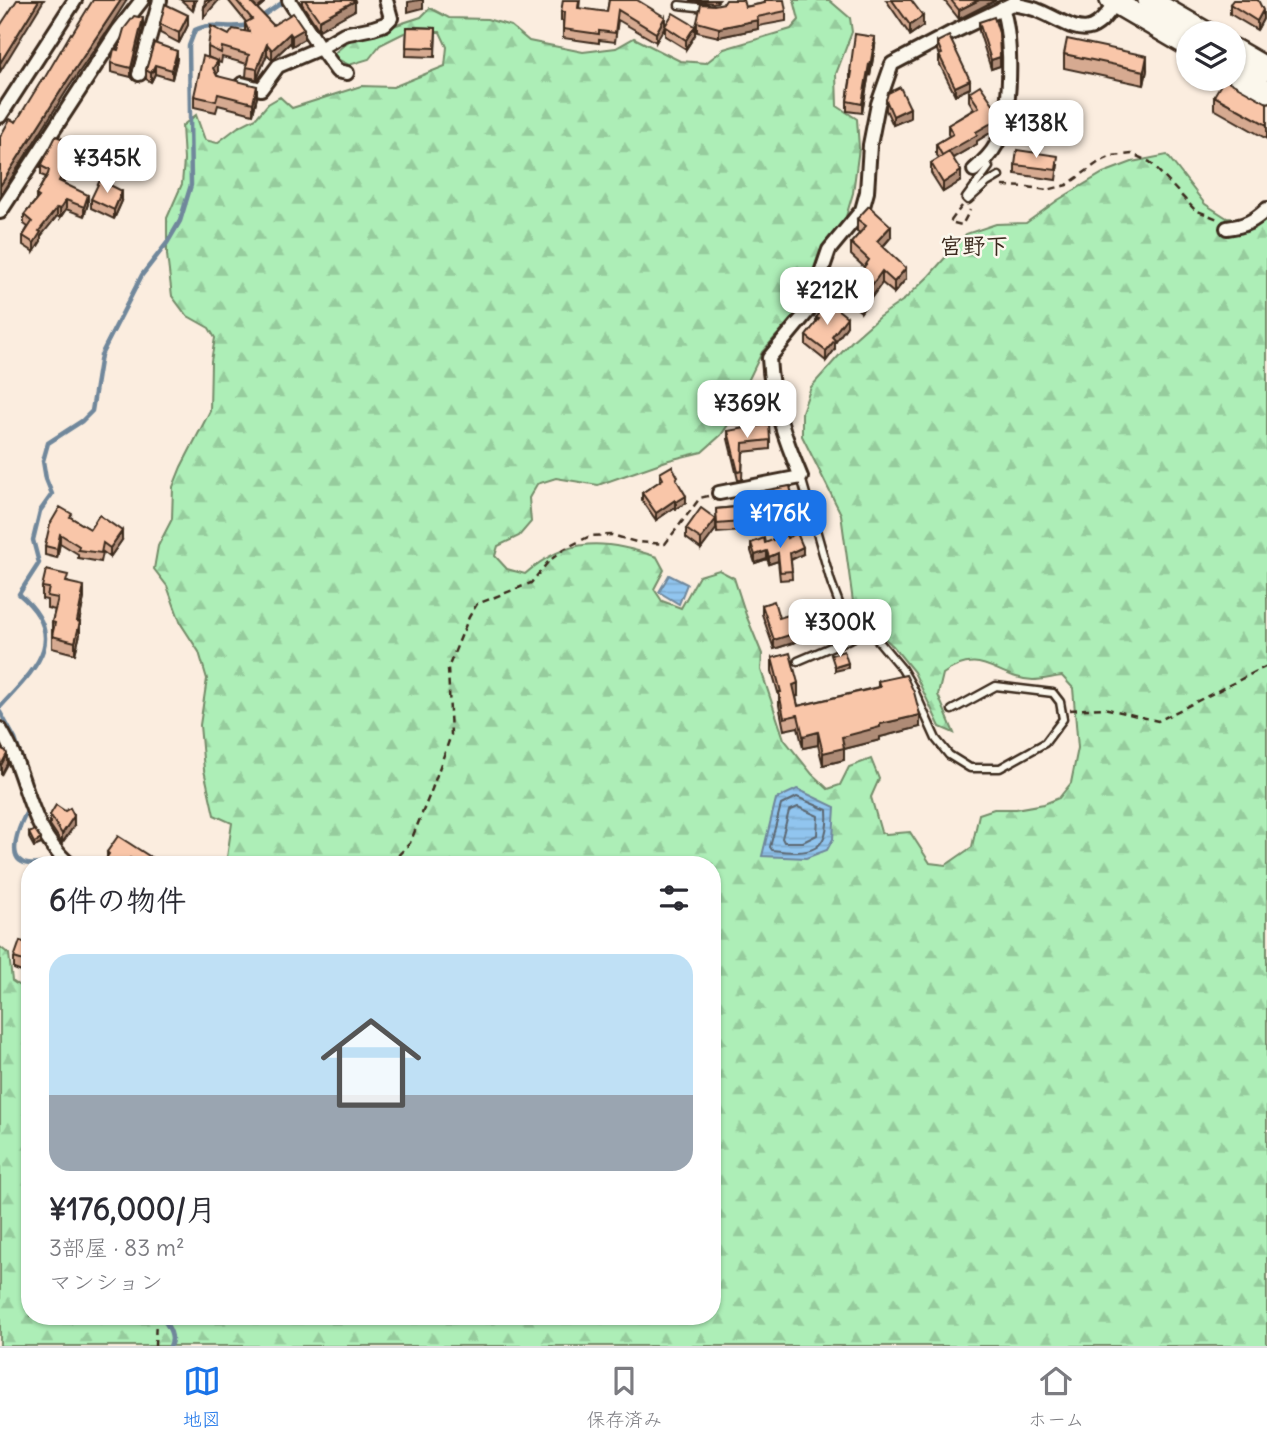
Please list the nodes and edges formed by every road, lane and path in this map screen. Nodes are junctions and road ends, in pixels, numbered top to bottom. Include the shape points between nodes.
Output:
1 (75, 0) edge
2 (142, 0) edge
3 (160, 0) edge
4 (289, 0) edge
5 (386, 0) edge
6 (1149, 0) edge
7 (1114, 1) edge
8 (1010, 4) edge
9 (679, 5) dead end
10 (713, 9) edge
11 (1185, 21) edge
12 (1176, 38) edge
13 (320, 48) junction
14 (1246, 57) edge
15 (1267, 69) edge
16 (347, 73) dead end
17 (139, 74) dead end
18 (1246, 79) edge
19 (235, 83) edge
20 (1267, 91) edge
21 (0, 116) edge
22 (985, 160) junction
23 (974, 170) dead end
24 (999, 176) dead end
25 (1002, 186) dead end
26 (966, 198) junction
27 (977, 204) dead end
28 (1267, 209) edge
29 (0, 212) edge
30 (1227, 229) joint
31 (801, 477) junction
32 (719, 493) joint
33 (852, 638) junction
34 (798, 661) dead end
35 (1267, 666) edge
36 (951, 710) dead end
37 (1063, 711) junction
38 (0, 729) edge
39 (60, 856) edge
40 (398, 856) edge
41 (156, 1325) edge
42 (155, 1346) edge

1 - 21 street
2 - 29 street
3 - 17 street
4 - 13 street
5 - 13 street via 391,18 385,24 344,34
6 - 11 highway
7 - 8 street via 1103,22 1082,30
7 - 12 highway
8 - 22 street via 1005,123
8 - 31 street via 892,64 878,104 862,210 829,250 808,311 769,358 776,406
9 - 10 lane
13 - 16 street via 337,71
13 - 19 street via 278,66 261,89
14 - 15 highway
18 - 20 highway
22 - 23 street
22 - 26 lane via 989,167
24 - 26 lane
25 - 30 path via 1047,190 1067,186 1099,162 1132,154 1150,162 1195,210 1217,218
26 - 27 path via 950,222 962,225
28 - 30 street via 1252,222
31 - 32 street
31 - 33 lane
32 - 40 path via 700,498 665,544 590,536 556,555 531,583 477,604 448,668 451,735 410,843
33 - 34 lane
33 - 37 lane via 860,632 876,638 912,686 936,739 949,755 971,768 1000,768 1045,743 1063,719
35 - 37 path via 1158,721 1104,708
36 - 37 lane via 996,686 1053,693
38 - 39 street via 20,768 41,830
41 - 42 path

